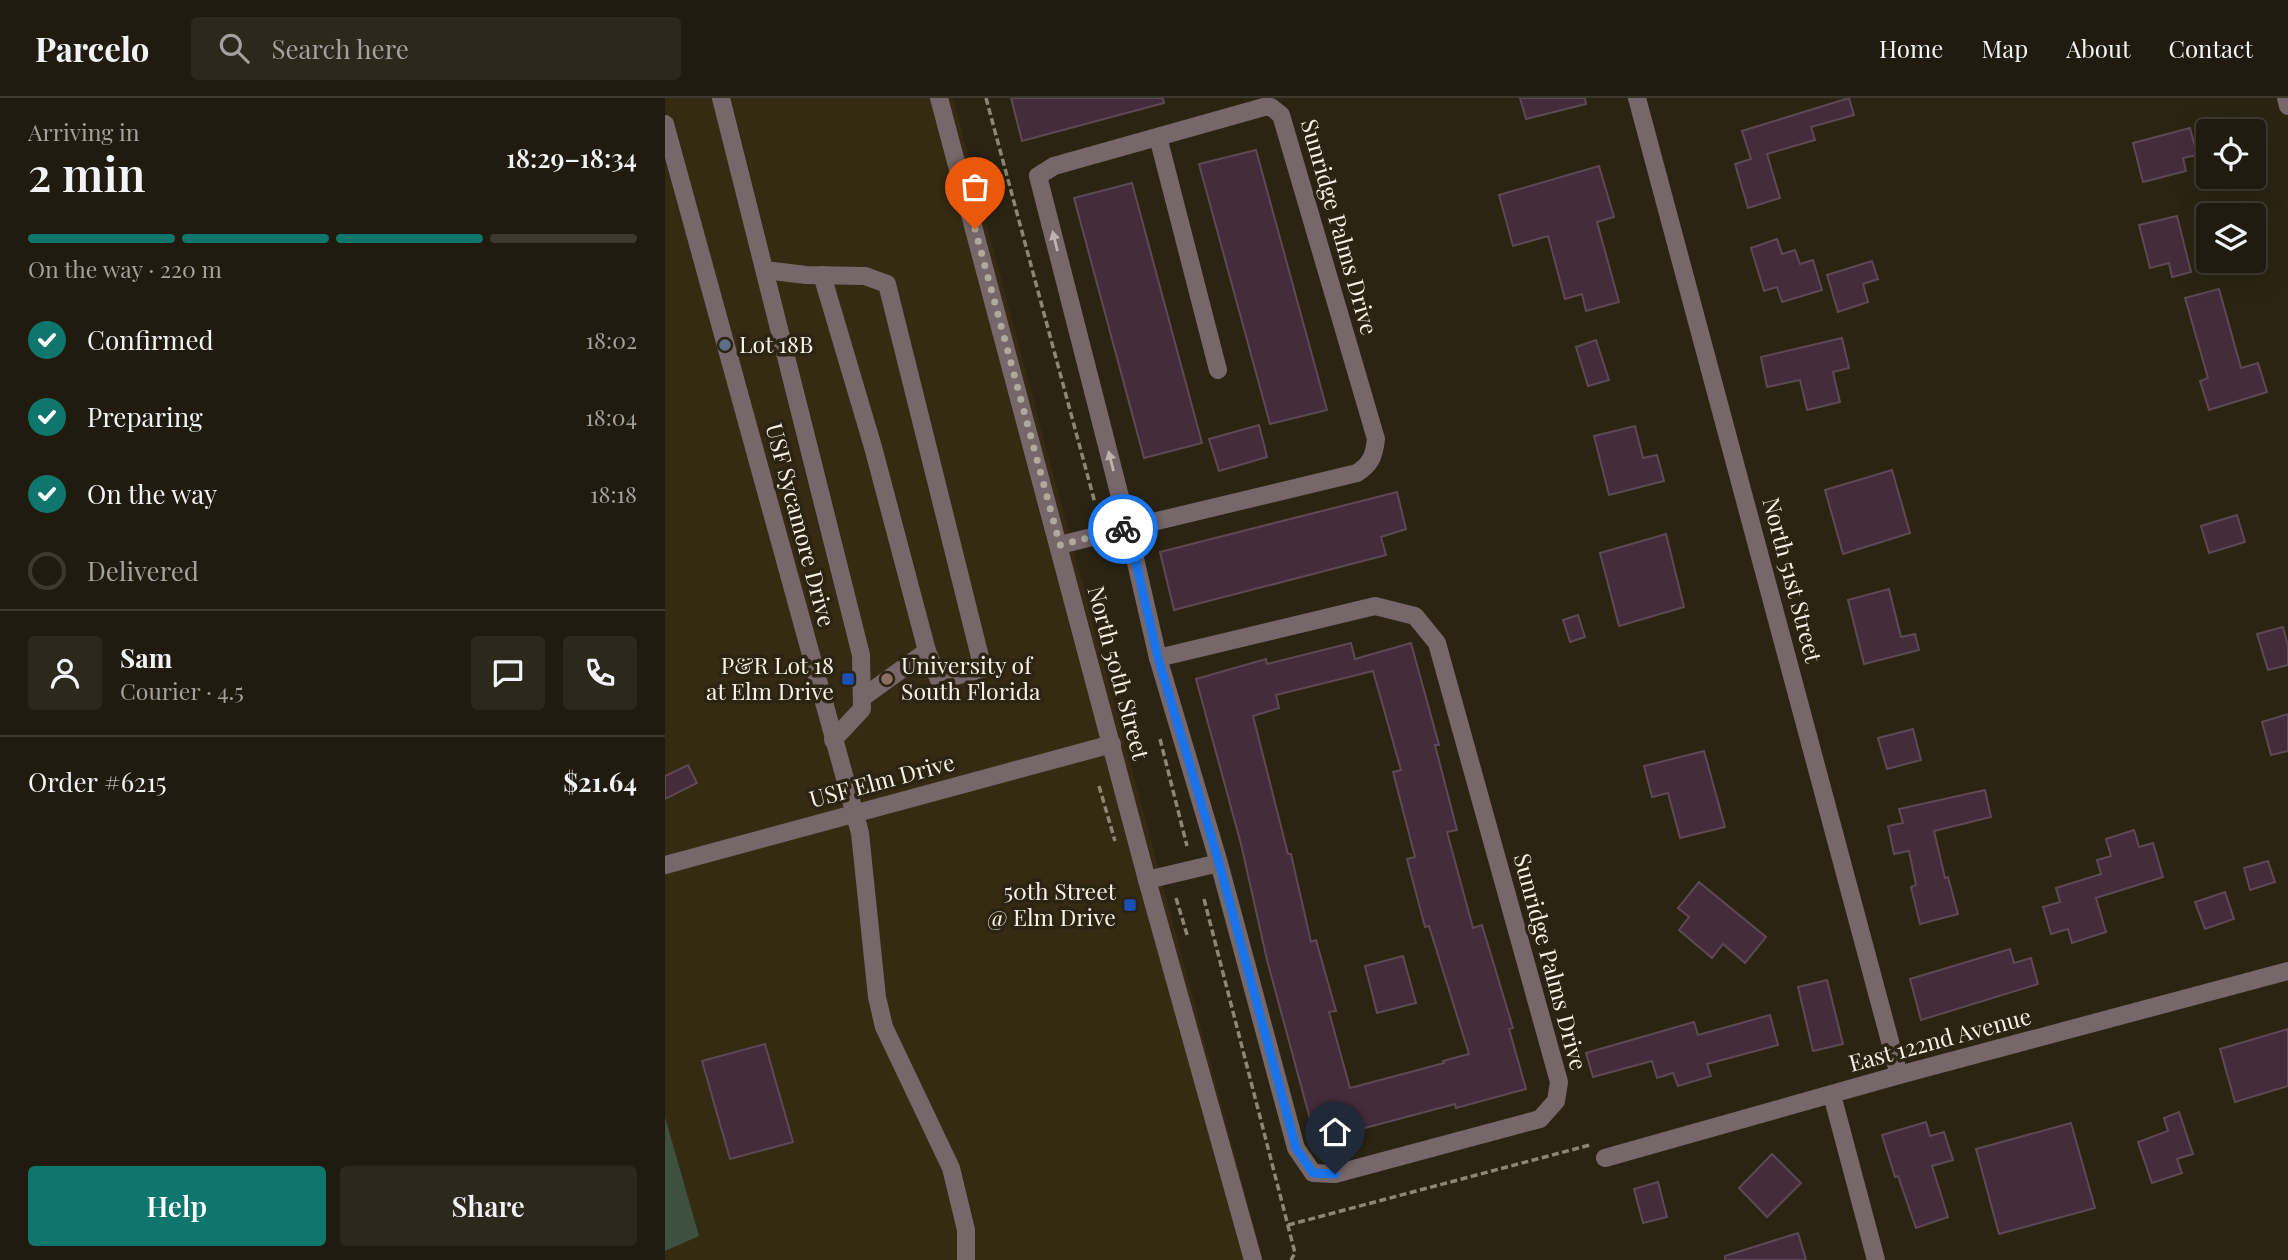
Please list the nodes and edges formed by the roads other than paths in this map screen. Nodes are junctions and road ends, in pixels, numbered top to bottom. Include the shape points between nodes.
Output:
1 (721, 98) edge
2 (939, 98) edge
3 (1637, 98) edge
4 (2286, 98) edge
5 (2288, 106) edge
6 (665, 124) edge
7 (1158, 137) junction
8 (765, 270) junction
9 (822, 275) junction
10 (1218, 370) dead end
11 (1128, 528) junction
12 (1060, 545) junction
13 (927, 651) junction
14 (1158, 658) junction
15 (862, 698) junction
16 (833, 740) junction
17 (1112, 744) junction
18 (855, 814) junction
19 (1219, 863) junction
20 (665, 864) edge
21 (1147, 880) junction
22 (2288, 971) edge
23 (1899, 1075) junction
24 (1832, 1095) junction
25 (1605, 1157) dead end
26 (966, 1260) edge
27 (1253, 1260) edge
28 (1876, 1260) edge

1 - 8 street
2 - 12 street, North 50th Street
3 - 23 street, North 51st Street
4 - 5 street
6 - 16 street, USF Sycamore Drive
7 - 10 street
11 -> 7 street, Sunridge Palms Drive via 1038,176 1054,166
7 - 11 street, Sunridge Palms Drive via 1264,107 1281,115 1376,439 1375,453 1357,473
8 - 9 street
8 - 15 street via 861,655
9 - 13 street
9 - 13 street via 865,276 887,284 983,669 939,680
11 - 12 street
11 - 14 street, Sunridge Palms Drive
12 - 17 street, North 50th Street
13 - 15 street
14 - 19 street, Sunridge Palms Drive
14 - 19 street, Sunridge Palms Drive via 1375,606 1415,616 1437,643 1559,1082 1556,1101 1540,1119 1335,1174 1313,1173 1296,1148
15 - 16 street via 862,709
16 - 18 street, USF Sycamore Drive
17 - 18 street, USF Elm Drive
17 - 21 street, North 50th Street
18 - 20 street, USF Elm Drive
18 - 26 street, USF Sycamore Drive via 884,1027 951,1168 965,1230
19 - 21 street
21 - 27 street, North 50th Street
22 - 23 street, East 122nd Avenue
23 - 24 street, East 122nd Avenue
24 - 25 street, East 122nd Avenue
24 - 28 street

